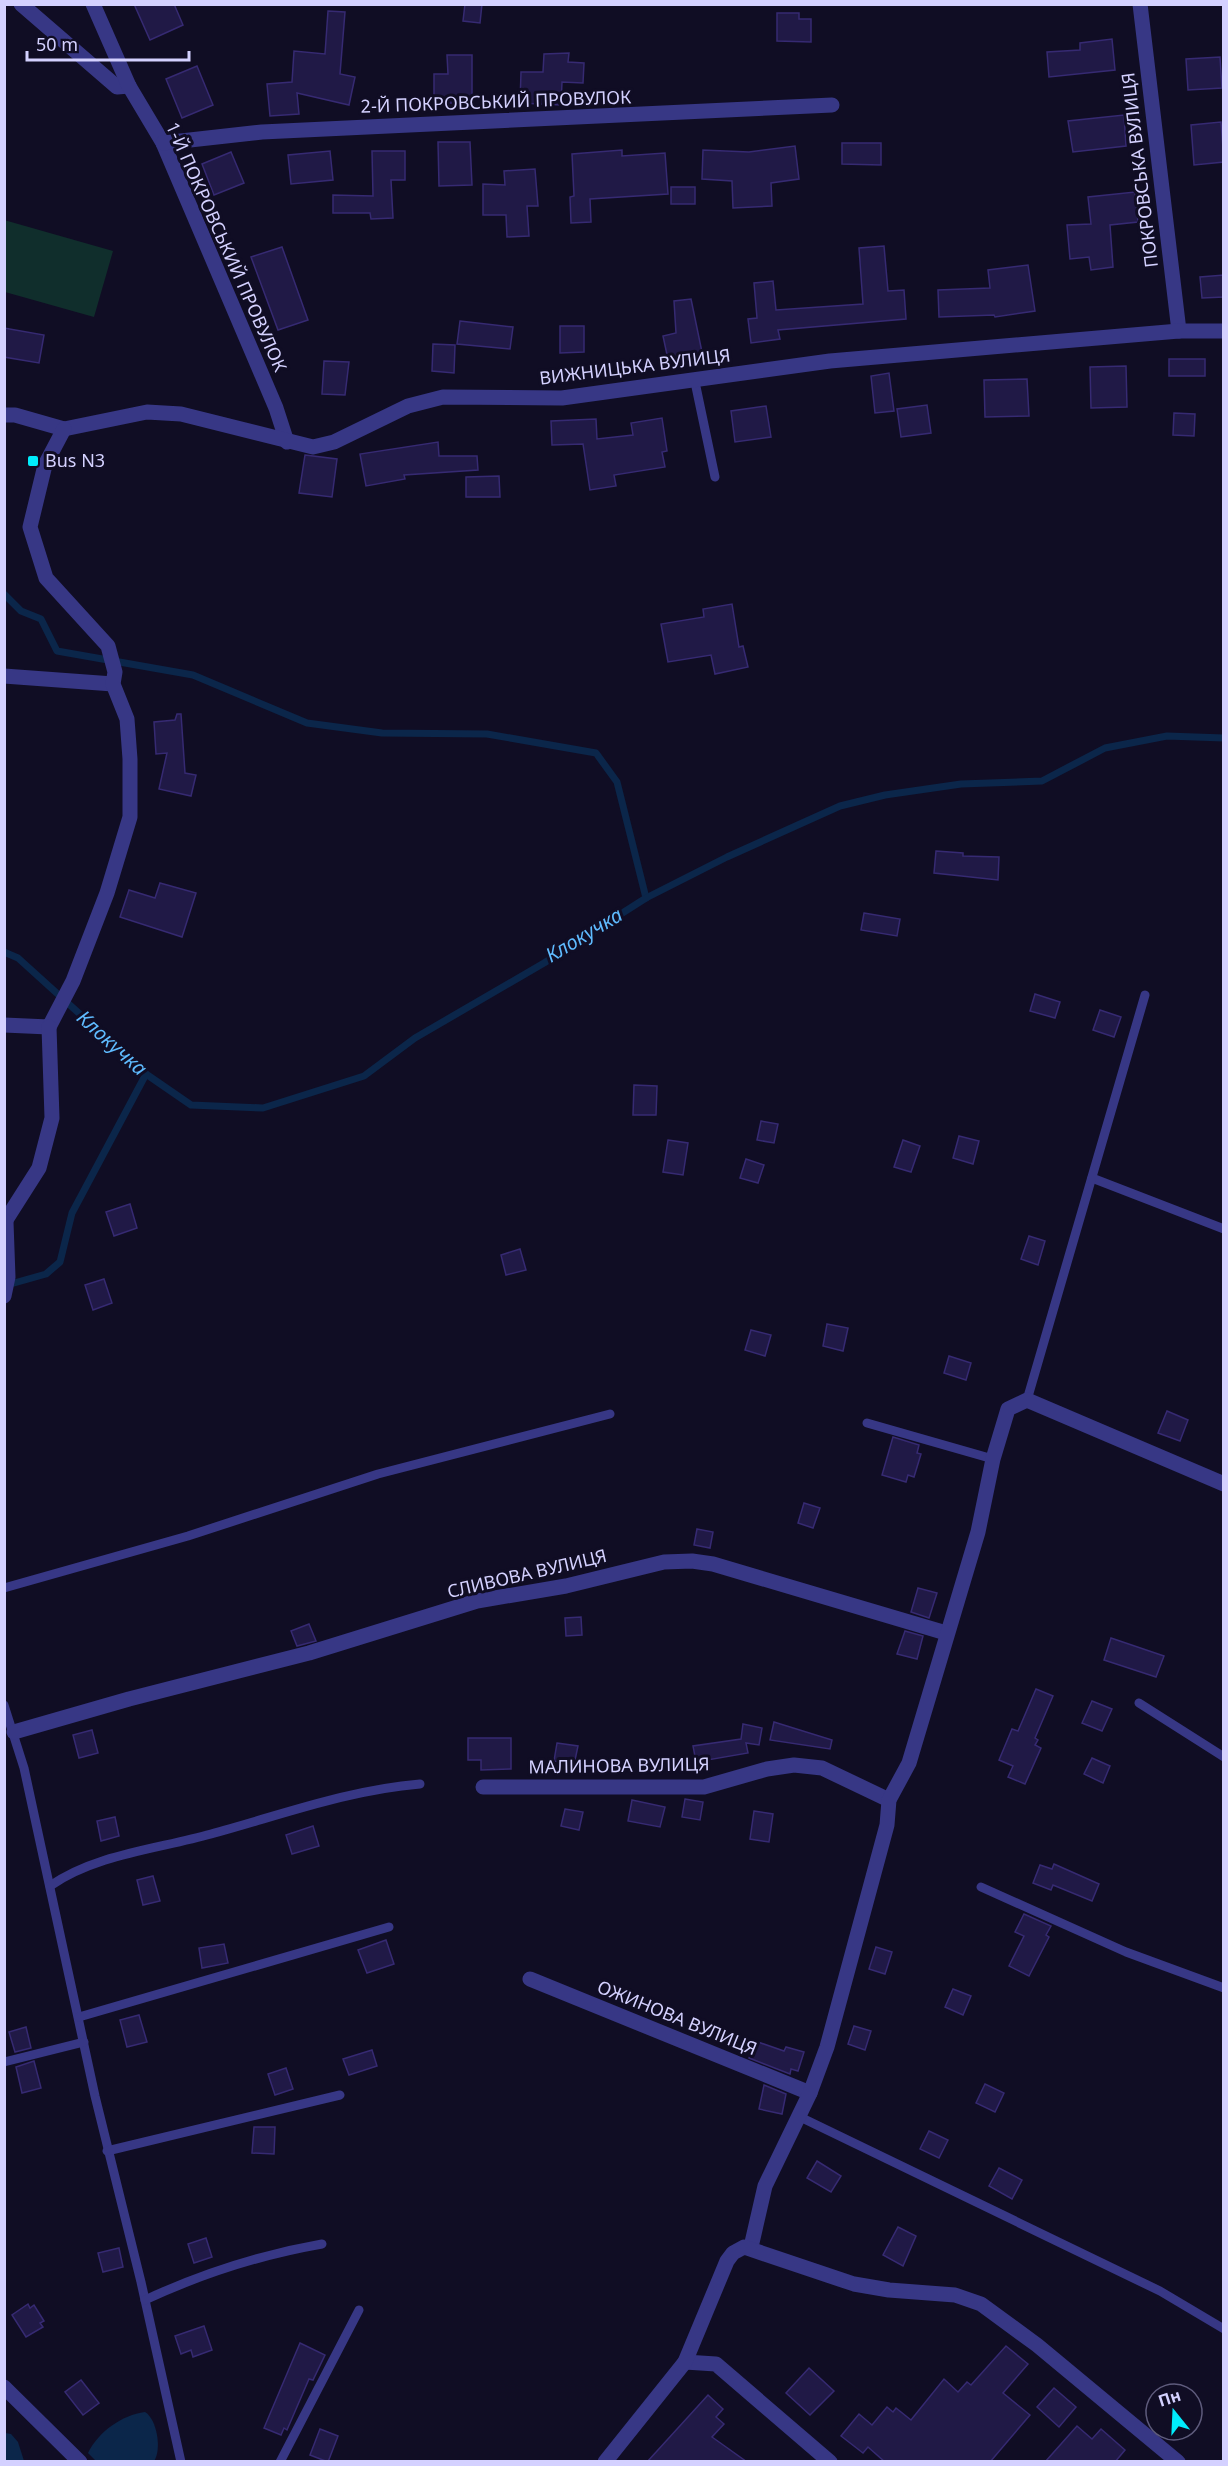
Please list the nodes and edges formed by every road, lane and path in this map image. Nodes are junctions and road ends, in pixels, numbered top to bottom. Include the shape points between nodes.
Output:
1 (21, 4) edge
2 (93, 4) edge
3 (1140, 4) edge
4 (129, 86) junction
5 (832, 105) dead end
6 (163, 143) junction
7 (1224, 331) edge
8 (1179, 332) junction
9 (695, 382) junction
10 (4, 415) edge
11 (64, 429) junction
12 (287, 442) junction
13 (715, 477) dead end
14 (4, 676) edge
15 (114, 678) junction
16 (1145, 995) dead end
17 (4, 1025) edge
18 (49, 1027) junction
19 (1092, 1178) junction
20 (5, 1222) edge
21 (1224, 1228) edge
22 (5, 1295) edge
23 (1027, 1400) junction
24 (610, 1414) dead end
25 (867, 1423) dead end
26 (993, 1459) junction
27 (1224, 1484) edge
28 (4, 1588) edge
29 (946, 1633) junction
30 (1139, 1703) dead end
31 (4, 1705) edge
32 (14, 1732) junction
33 (1224, 1757) edge
34 (420, 1784) dead end
35 (483, 1787) dead end
36 (889, 1800) junction
37 (50, 1886) junction
38 (981, 1887) dead end
39 (389, 1928) dead end
40 (530, 1979) dead end
41 (1224, 1988) edge
42 (79, 2017) junction
43 (84, 2042) junction
44 (4, 2062) edge
45 (810, 2093) junction
46 (340, 2095) dead end
47 (798, 2116) junction
48 (107, 2151) junction
49 (322, 2244) dead end
50 (751, 2247) junction
51 (145, 2300) junction
52 (359, 2310) dead end
53 (1224, 2329) edge
54 (685, 2362) junction
55 (4, 2387) edge
56 (80, 2462) edge
57 (181, 2462) edge
58 (280, 2462) edge
59 (605, 2462) edge
60 (830, 2462) edge
61 (1178, 2462) edge

1 - 4 street via 117,87
2 - 4 street, 1-Й ПОКРОВСЬКИЙ ПРОВУЛОК
3 - 8 street, ПОКРОВСЬКА ВУЛИЦЯ
4 - 6 street, 1-Й ПОКРОВСЬКИЙ ПРОВУЛОК
5 - 6 street, 2-Й ПОКРОВСЬКИЙ ПРОВУЛОК via 262,132
6 - 12 street, 1-Й ПОКРОВСЬКИЙ ПРОВУЛОК
7 - 8 street, ВИЖНИЦЬКА ВУЛИЦЯ
8 - 9 street, ВИЖНИЦЬКА ВУЛИЦЯ via 830,361
9 - 12 street, ВИЖНИЦЬКА ВУЛИЦЯ via 562,398 443,397 408,406 334,442 313,447
9 - 13 lane
10 - 11 street
11 - 12 street, ВИЖНИЦЬКА ВУЛИЦЯ via 147,412 181,414
11 - 15 street via 45,465 30,527 46,578 108,646
14 - 15 street
15 - 18 street via 126,719 130,817 107,893 73,981
16 - 19 lane
17 - 18 street
18 - 20 street via 52,1118 39,1168
19 - 21 lane
19 - 23 lane
20 - 22 street
23 - 26 street via 1008,1410
23 - 27 street
24 - 28 lane via 347,1482 188,1536
25 - 26 lane
26 - 29 street via 978,1532
29 - 32 street, СЛИВОВА ВУЛИЦЯ via 713,1564 664,1562 566,1586 477,1601 416,1623
29 - 36 street via 909,1763
30 - 33 lane
31 - 32 lane
32 - 37 lane
34 - 37 lane via 366,1790 91,1865
35 - 36 street, МАЛИНОВА ВУЛИЦЯ via 704,1787 794,1765 822,1768
36 - 45 street via 887,1824 833,2027
37 - 42 lane
38 - 41 lane via 1126,1952
39 - 42 lane
40 - 45 street, ОЖИНОВА ВУЛИЦЯ
42 - 43 lane
43 - 44 lane
43 - 48 lane
45 - 47 street
46 - 48 lane
47 - 50 street via 765,2186
47 - 53 lane via 1160,2291
48 - 51 lane
49 - 51 lane via 232,2264
50 - 54 street via 737,2249 728,2261
50 - 61 street via 783,2262 854,2284 955,2295 981,2304 1037,2345
51 - 57 lane
52 - 58 lane
54 - 59 street
54 - 60 street via 716,2364
55 - 56 street

